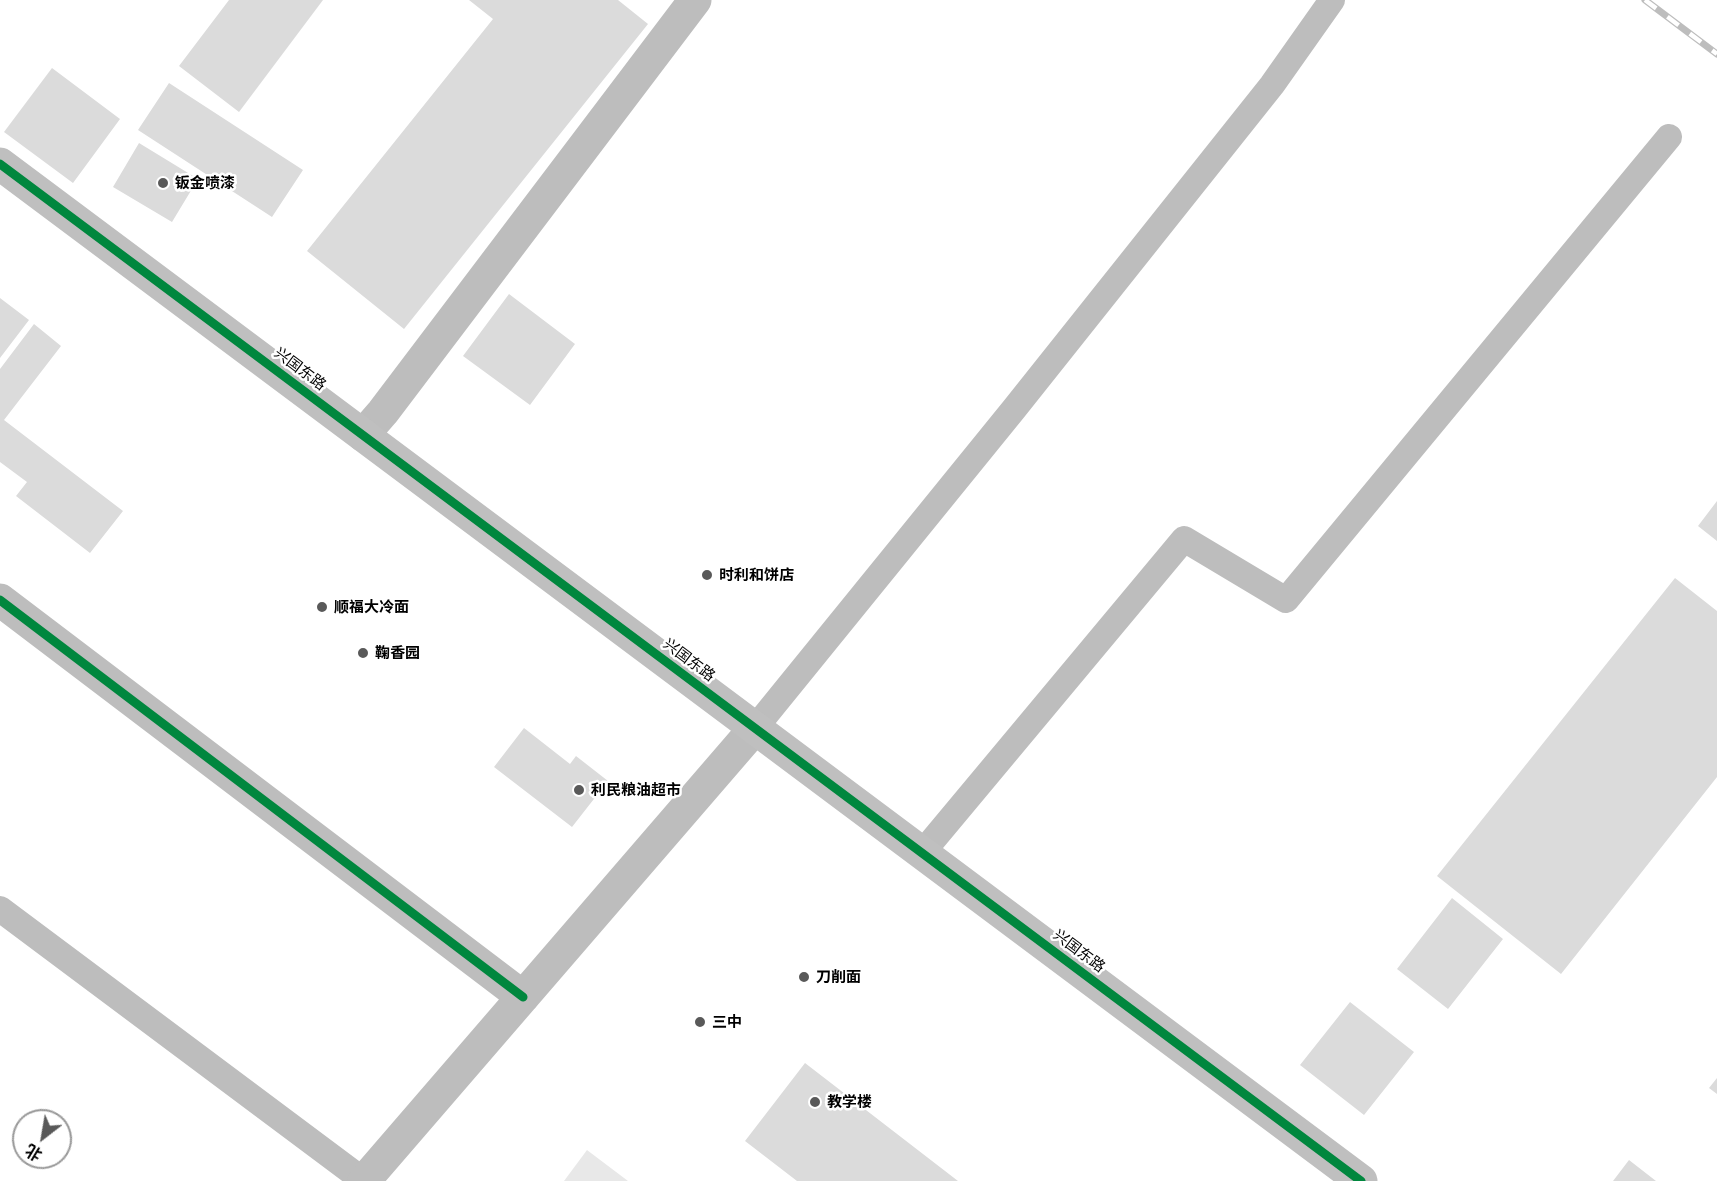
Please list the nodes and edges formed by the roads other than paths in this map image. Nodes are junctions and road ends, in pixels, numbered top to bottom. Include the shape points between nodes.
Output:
1 (695, 0) edge
2 (1332, 0) edge
3 (1669, 136) dead end
4 (0, 164) edge
5 (363, 435) junction
6 (0, 600) edge
7 (755, 728) junction
8 (922, 853) junction
9 (0, 909) edge
10 (523, 997) junction
11 (364, 1181) edge
12 (1361, 1181) edge

1 - 5 street
2 - 7 lane via 1272,85
3 - 8 lane via 1286,600 1184,539
4 - 5 street, 兴国东路
5 - 7 street, 兴国东路
6 - 10 street
7 - 8 street, 兴国东路
7 - 10 street
8 - 12 street, 兴国东路
9 - 11 lane
10 - 11 street

